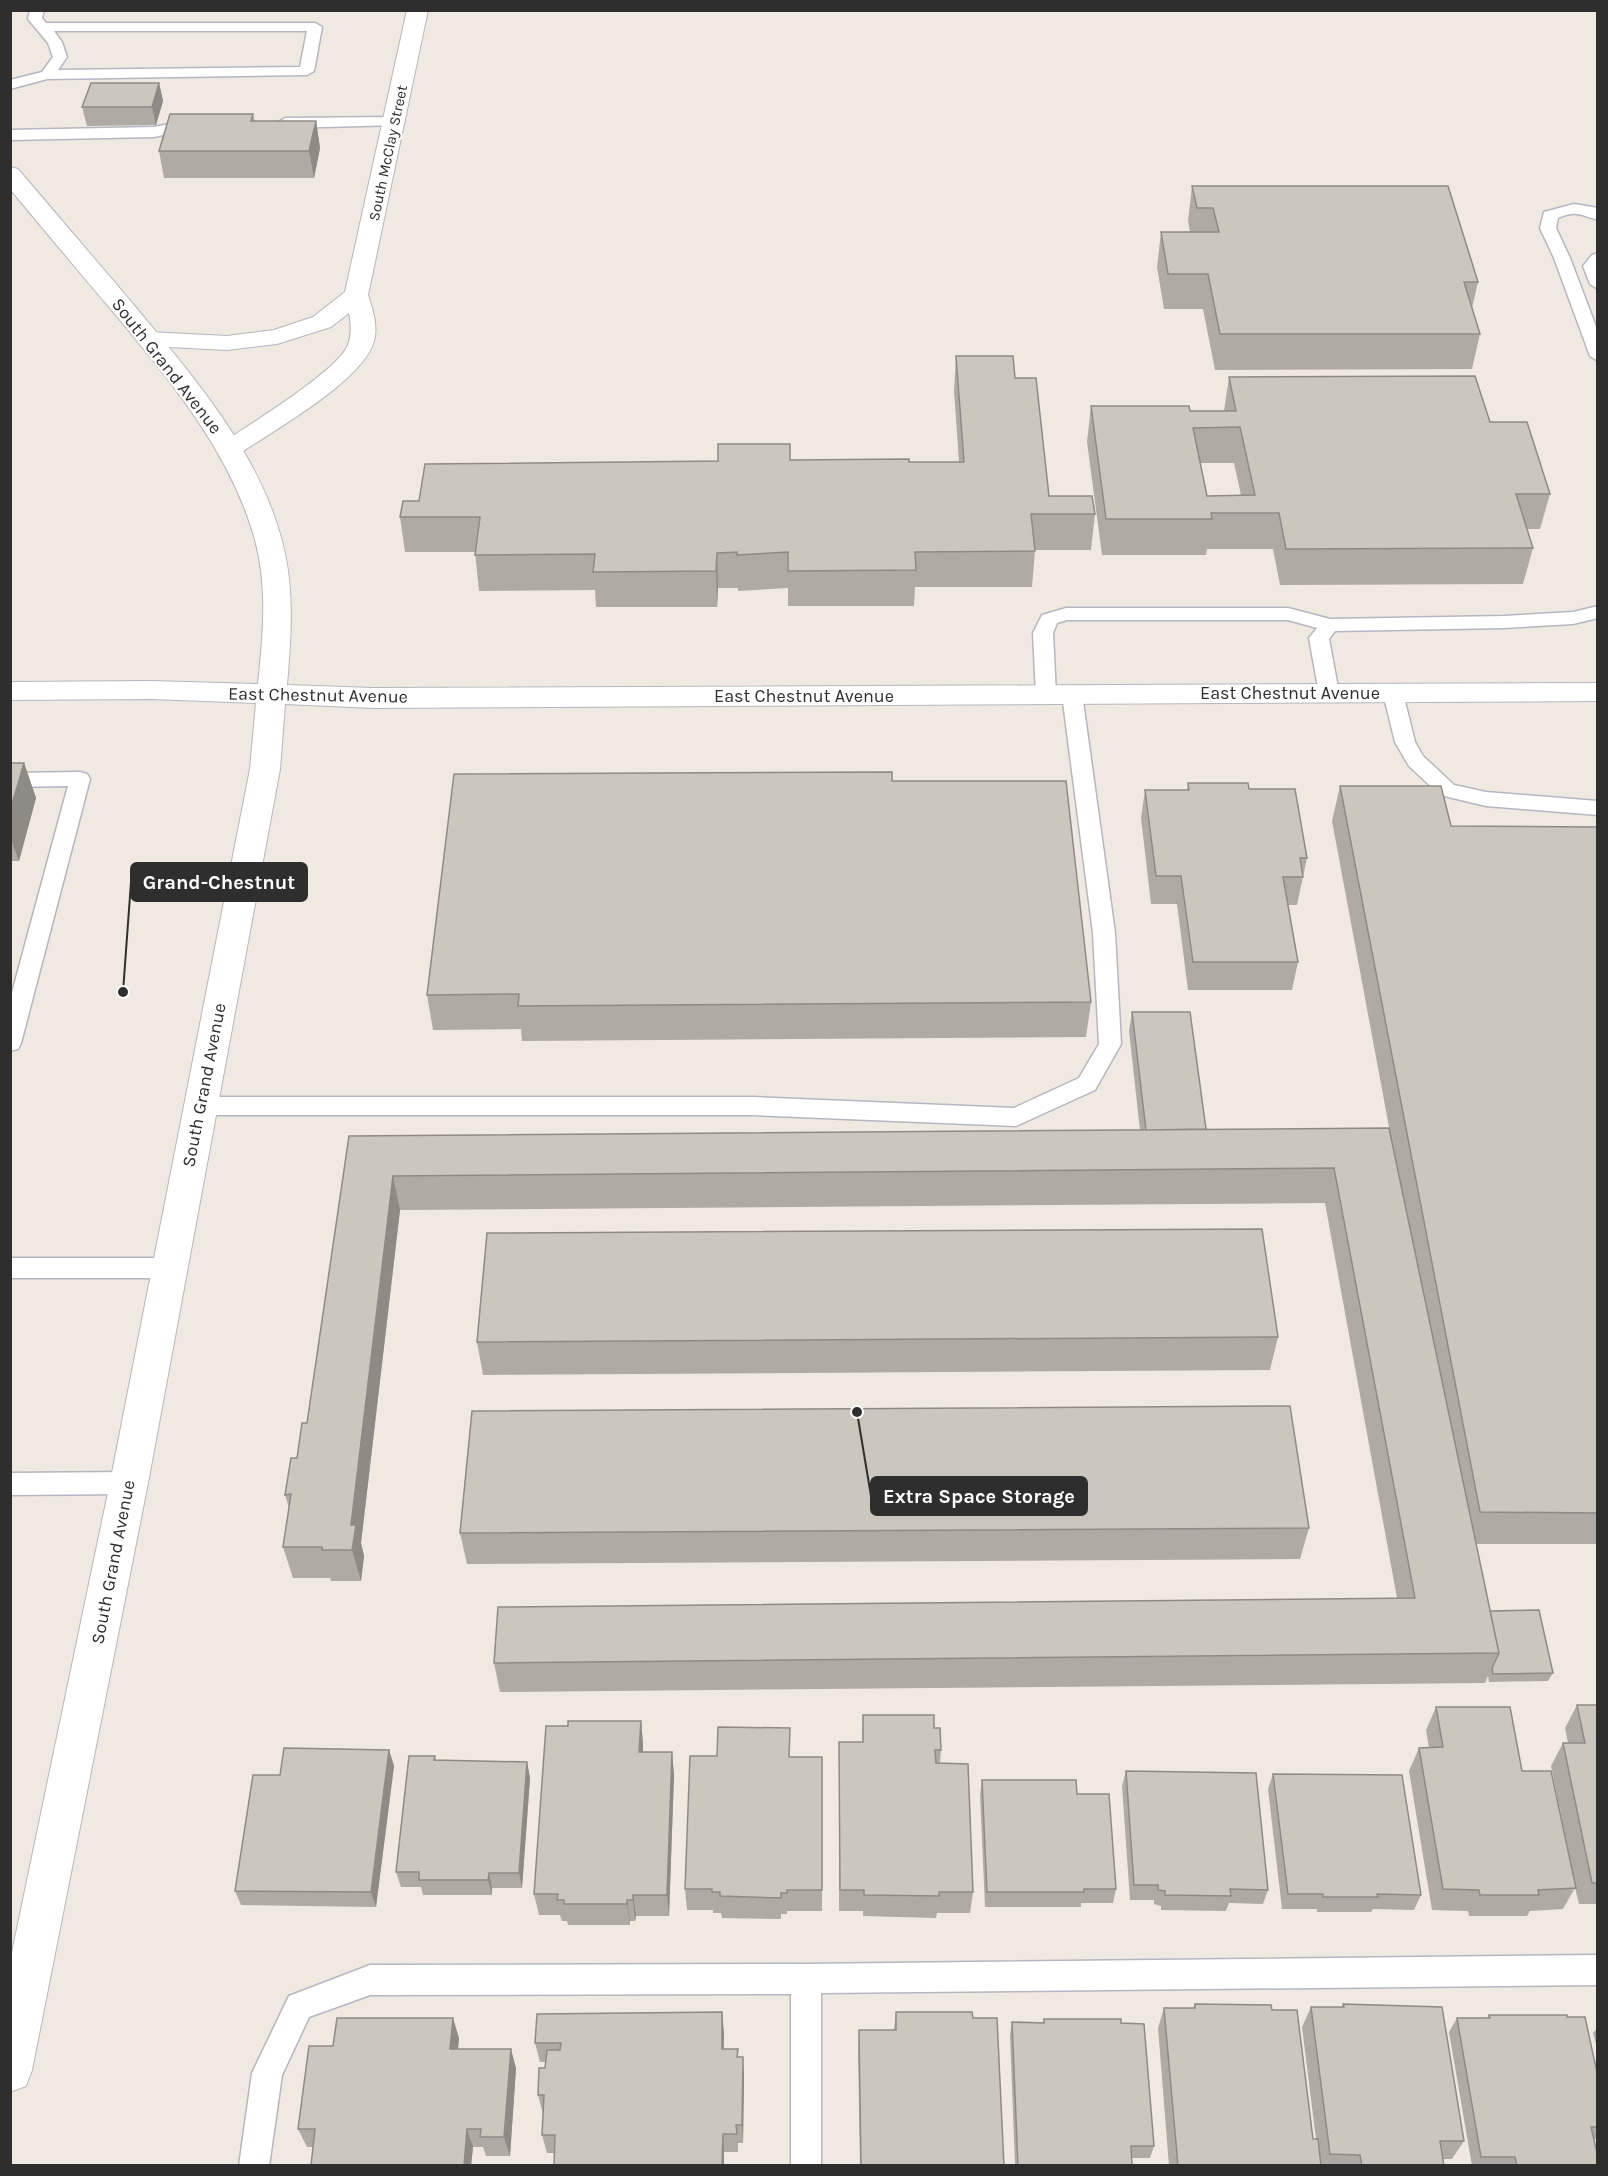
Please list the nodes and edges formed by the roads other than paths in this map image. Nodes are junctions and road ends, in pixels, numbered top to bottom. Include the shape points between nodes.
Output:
1 (37, 10) edge
2 (417, 10) edge
3 (43, 27) junction
4 (47, 75) junction
5 (10, 85) edge
6 (395, 122) junction
7 (268, 123) edge
8 (211, 124) edge
9 (10, 135) edge
10 (10, 174) edge
11 (1598, 215) edge
12 (1598, 258) edge
13 (1598, 284) edge
14 (356, 295) junction
15 (149, 339) junction
16 (1598, 356) edge
17 (230, 449) junction
18 (1598, 612) edge
19 (1330, 625) junction
20 (10, 691) edge
21 (1598, 692) edge
22 (1329, 693) junction
23 (1394, 693) junction
24 (271, 694) junction
25 (1059, 695) junction
26 (10, 780) edge
27 (1598, 807) edge
28 (10, 1043) edge
29 (200, 1106) junction
30 (10, 1268) edge
31 (169, 1268) junction
32 (129, 1483) junction
33 (10, 1484) edge
34 (1598, 1970) edge
35 (806, 1979) junction
36 (10, 2070) edge
37 (254, 2166) edge
38 (806, 2166) edge

1 - 3 lane via 35,19
2 - 6 street, South McClay Street
3 - 4 lane via 55,42 60,57
3 - 4 lane via 315,27 307,71
4 - 5 lane
6 - 7 lane
6 - 14 street, South McClay Street
8 - 9 lane via 188,124 154,132
10 - 15 street, South Grand Avenue
11 - 16 lane via 1589,209 1566,208 1550,215 1548,228
12 - 13 lane via 1591,266
14 - 15 street via 322,322 277,337 227,343
14 - 17 street, South McClay Street via 363,321 359,349 333,376
15 - 17 street, South Grand Avenue
17 - 24 street, South Grand Avenue via 269,541 279,610
18 - 19 lane via 1573,618 1504,622
19 - 22 lane via 1319,638
19 - 25 lane via 1288,614 1066,614 1049,619 1043,633
20 - 24 street, East Chestnut Avenue
21 - 23 street, East Chestnut Avenue
22 - 23 street, East Chestnut Avenue
22 - 25 street, East Chestnut Avenue
23 - 27 lane via 1405,742 1416,761 1447,790 1486,800
24 - 25 street, East Chestnut Avenue via 373,698
24 - 29 street, South Grand Avenue via 265,769
25 - 29 lane via 1104,933 1110,1044 1087,1084 1016,1117 753,1106
26 - 28 lane via 80,779
29 - 31 street, South Grand Avenue
30 - 31 lane
31 - 32 street, South Grand Avenue
32 - 33 lane
32 - 36 street, South Grand Avenue
34 - 35 lane
35 - 37 lane via 370,1980 299,2006 267,2073
35 - 38 lane

